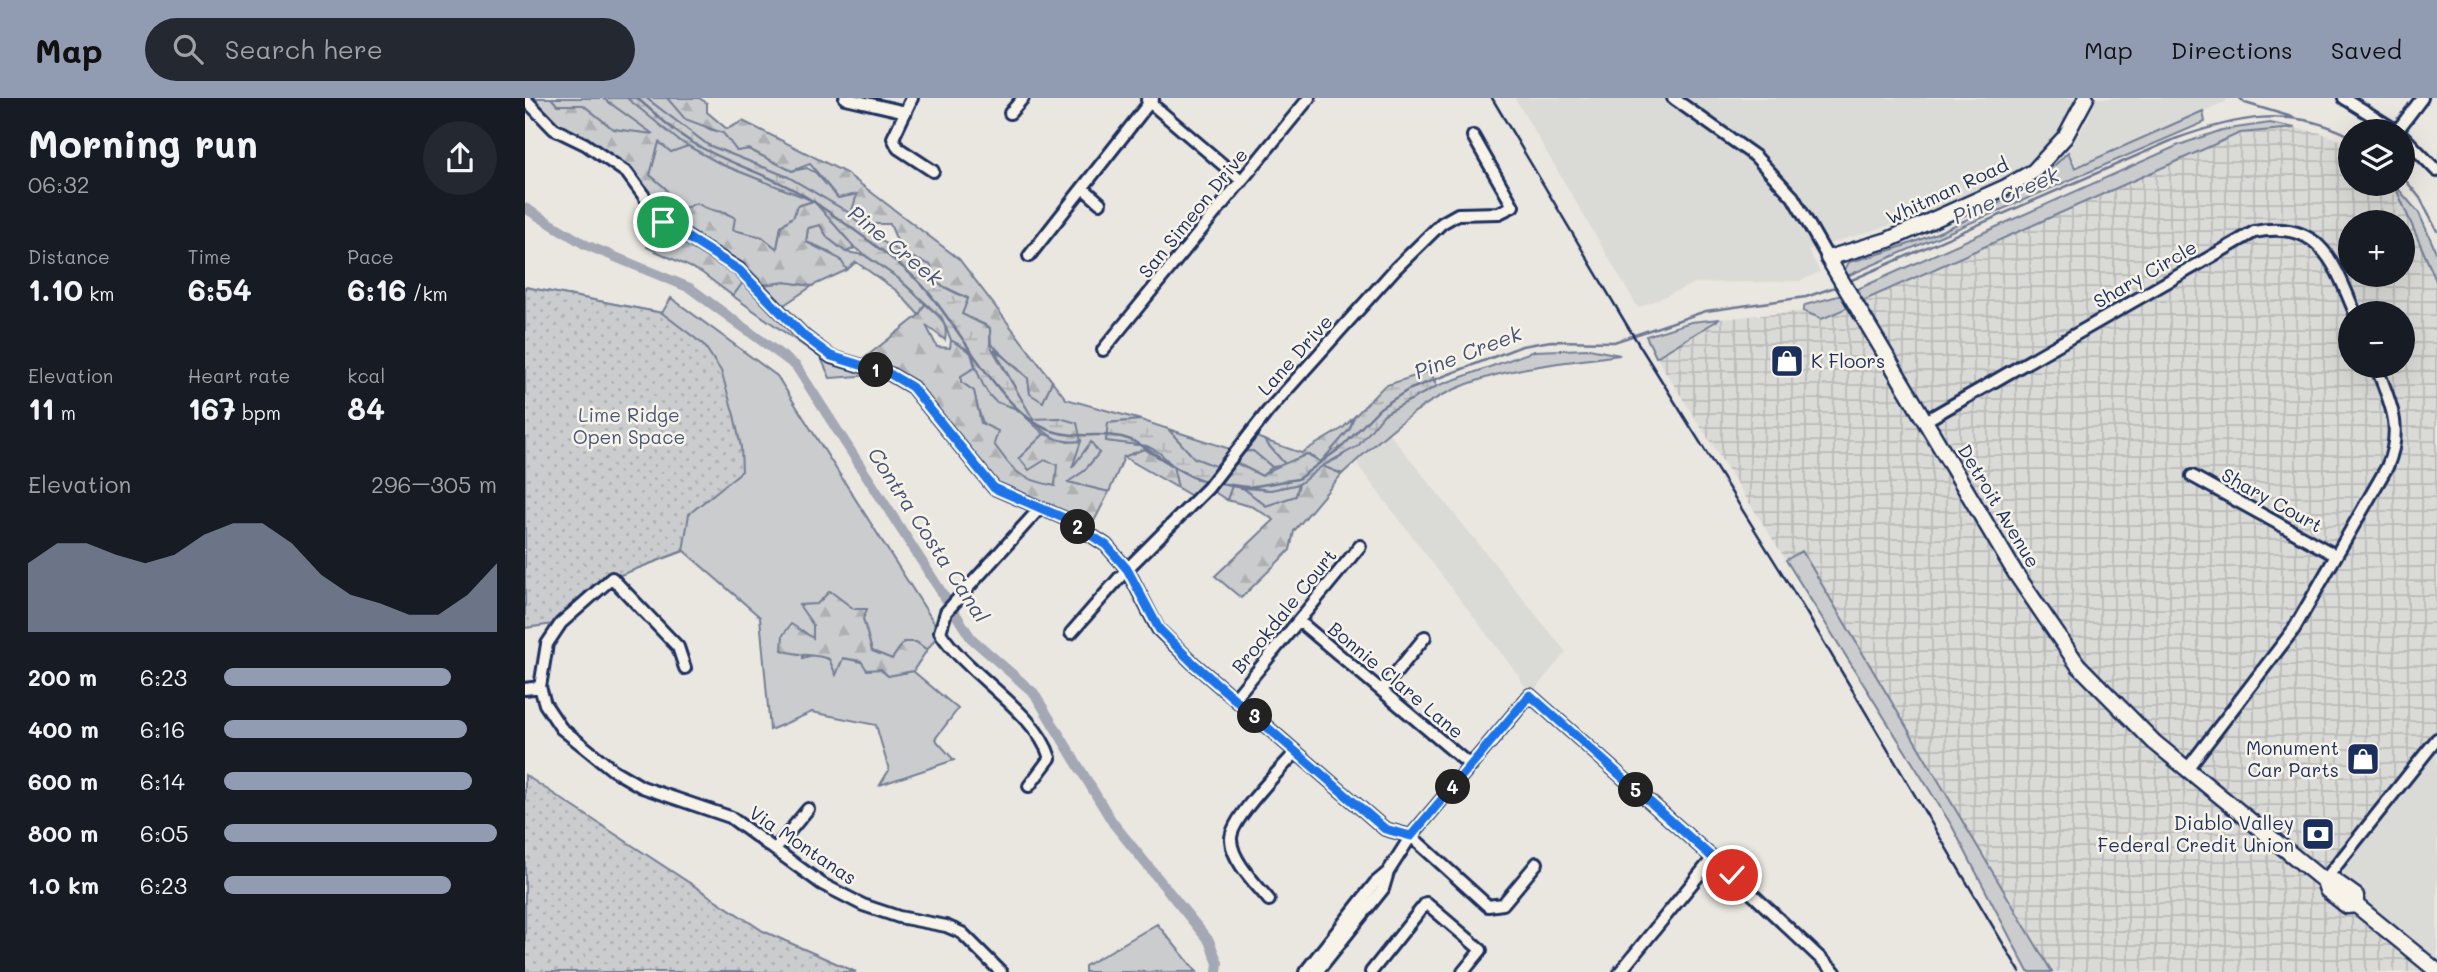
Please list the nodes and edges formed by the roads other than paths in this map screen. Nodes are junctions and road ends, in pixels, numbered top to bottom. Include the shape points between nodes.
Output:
1 (845, 98) edge
2 (912, 98) edge
3 (1023, 98) edge
4 (1309, 98) edge
5 (1673, 98) edge
6 (2086, 98) edge
7 (2344, 98) edge
8 (2422, 98) edge
9 (525, 99) edge
10 (1149, 99) edge
11 (906, 112) junction
12 (1010, 113) dead end
13 (2378, 119) edge
14 (2406, 119) edge
15 (1473, 136) dead end
16 (2415, 148) edge
17 (933, 171) dead end
18 (2437, 171) edge
19 (1242, 181) junction
20 (1083, 188) junction
21 (1100, 203) dead end
22 (1030, 256) dead end
23 (1828, 258) junction
24 (2350, 301) edge
25 (1103, 350) dead end
26 (2380, 378) edge
27 (1925, 421) junction
28 (2192, 476) dead end
29 (1040, 508) junction
30 (1360, 546) dead end
31 (2335, 555) junction
32 (1127, 569) junction
33 (1299, 621) junction
34 (1071, 633) dead end
35 (1425, 637) dead end
36 (685, 668) dead end
37 (540, 687) junction
38 (525, 689) edge
39 (1382, 690) junction
40 (1235, 698) junction
41 (2437, 739) edge
42 (1295, 753) junction
43 (1471, 766) junction
44 (2186, 769) junction
45 (1029, 786) dead end
46 (808, 809) dead end
47 (1411, 836) junction
48 (775, 849) junction
49 (1712, 859) junction
50 (1537, 863) dead end
51 (1388, 872) junction
52 (2324, 881) junction
53 (1269, 900) dead end
54 (2437, 971) edge
55 (1002, 972) edge
56 (1305, 972) edge
57 (1317, 972) edge
58 (1371, 972) edge
59 (1463, 972) edge
60 (1620, 972) edge
61 (1835, 972) edge

1 - 11 street
2 - 11 street
3 - 12 street
4 - 19 street, San Simeon Drive
5 - 23 street, Detroit Avenue via 1760,161 1793,197
6 - 23 street, Whitman Road via 2066,137 2034,171 1888,240
7 - 13 street
8 - 14 street
9 - 29 street via 554,129 627,173 663,222 739,270 804,336 831,356 890,374 912,387 994,488
10 - 19 street
10 - 20 street
11 - 17 street via 893,138 898,148
15 - 32 street, Lane Drive via 1513,205 1499,213 1458,214 1443,223 1395,269 1268,411 1208,488
16 - 18 street
19 - 25 street, San Simeon Drive
20 - 21 street
20 - 22 street
23 - 27 street, Detroit Avenue
24 - 27 street, Shary Circle via 2334,263 2316,241 2274,228 2254,232
26 - 31 street via 2395,423 2396,447
27 - 44 street, Detroit Avenue via 2016,574 2078,665
28 - 31 street, Shary Court
29 - 32 street via 1106,545
29 - 45 street via 946,612 940,632 1045,741 1050,758
30 - 33 street, Brookdale Court
31 - 44 street via 2294,629
32 - 34 street, Lane Drive
32 - 40 street via 1159,629
33 - 39 street, Bonnie Clare Lane
33 - 40 street, Brookdale Court
35 - 39 street
36 - 37 street via 678,647 612,578 561,623 547,644
37 - 38 street
37 - 48 street, Via Montanas via 561,728 593,756 642,787 730,817
39 - 43 street, Bonnie Clare Lane
40 - 42 street
41 - 52 street
42 - 47 street via 1385,829
42 - 53 street via 1235,824 1230,839 1235,856
43 - 47 street
43 - 49 street via 1530,695
44 - 52 street, Detroit Avenue
46 - 48 street
47 - 50 street via 1488,906 1503,904
47 - 51 street
48 - 55 street, Via Montanas via 822,884 863,905 962,933
49 - 60 street
49 - 61 street
51 - 56 street
51 - 57 street via 1383,889
52 - 54 street, Detroit Avenue via 2335,881 2355,896 2355,905
58 - 59 street via 1426,903 1481,950

